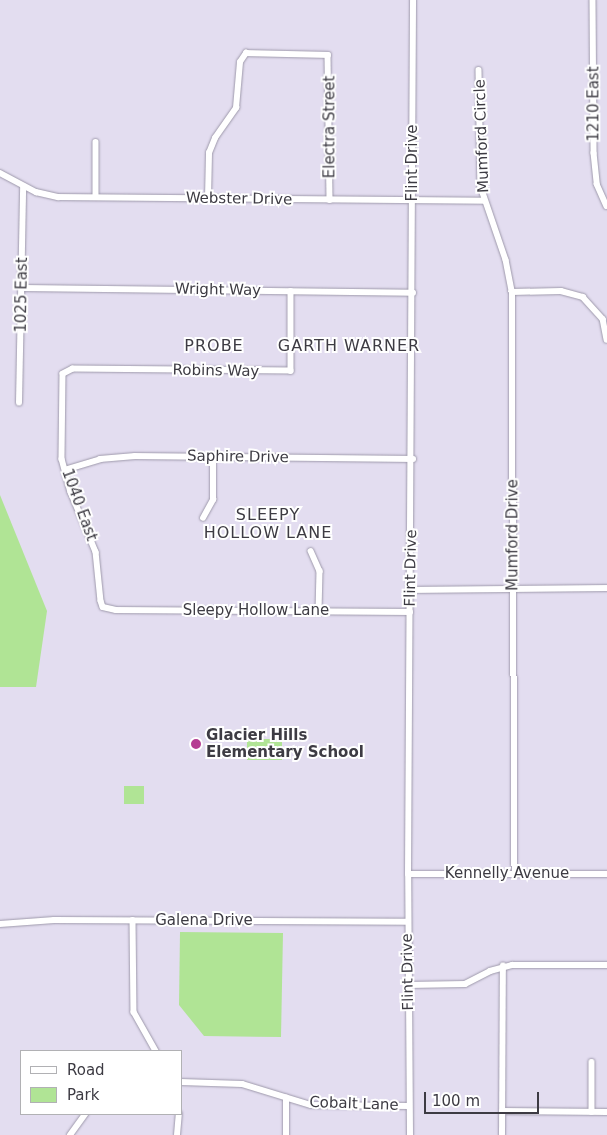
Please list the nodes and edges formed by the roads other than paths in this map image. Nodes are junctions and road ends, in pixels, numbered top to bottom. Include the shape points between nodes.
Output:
1 (413, 0) edge
2 (593, 0) edge
3 (479, 70) dead end
4 (96, 142) dead end
5 (0, 173) edge
6 (23, 187) junction
7 (96, 197) junction
8 (208, 198) junction
9 (330, 200) junction
10 (413, 200) junction
11 (484, 201) junction
12 (607, 206) edge
13 (23, 288) junction
14 (291, 291) junction
15 (413, 292) junction
16 (512, 292) junction
17 (607, 340) edge
18 (63, 374) joint
19 (19, 403) dead end
20 (213, 457) junction
21 (412, 459) junction
22 (64, 470) junction
23 (203, 518) dead end
24 (311, 550) dead end
25 (607, 588) edge
26 (514, 589) junction
27 (410, 590) junction
28 (103, 606) joint
29 (319, 611) junction
30 (410, 612) junction
31 (408, 874) junction
32 (515, 874) junction
33 (607, 874) edge
34 (133, 920) junction
35 (408, 922) junction
36 (0, 924) edge
37 (607, 965) edge
38 (503, 966) junction
39 (408, 985) junction
40 (155, 1050) edge
41 (592, 1062) dead end
42 (182, 1082) edge
43 (286, 1098) junction
44 (409, 1106) junction
45 (502, 1111) junction
46 (592, 1112) junction
47 (607, 1112) edge
48 (84, 1115) edge
49 (178, 1115) edge
50 (70, 1135) edge
51 (177, 1135) edge
52 (286, 1135) edge
53 (410, 1135) edge
54 (502, 1135) edge

1 - 10 street, Flint Drive
2 - 12 street, 1210 East via 594,159 597,184
3 - 11 street, Mumford Circle
4 - 7 street
5 - 6 street, Webster Drive
6 - 7 street, Webster Drive via 46,195
6 - 13 street, 1025 East
7 - 8 street, Webster Drive
8 - 9 street, Webster Drive
8 - 9 street, Electra Street via 209,153 215,138 236,108 240,62 246,53 328,55
9 - 10 street, Webster Drive
10 - 11 street, Webster Drive
10 - 15 street, Flint Drive
11 - 16 street, Mumford Drive via 506,260
13 - 14 street, Wright Way
13 - 19 street, 1025 East
14 - 15 street, Wright Way
14 - 18 street, Robins Way via 291,371 74,370
15 - 21 street, Flint Drive
16 - 17 street via 561,291 583,297 603,319
16 - 26 street, Mumford Drive
18 - 22 street, 1040 East via 61,432
20 - 21 street, Saphire Drive
20 - 22 street, Saphire Drive via 117,457
20 - 23 street via 213,500
21 - 27 street, Flint Drive
22 - 28 street, 1040 East via 96,552
24 - 29 street via 320,571
25 - 26 street
26 - 27 street
26 - 32 street, Mumford Drive
27 - 30 street, Flint Drive
28 - 29 street, Sleepy Hollow Lane via 125,610
29 - 30 street, Sleepy Hollow Lane
30 - 31 street, Flint Drive
31 - 32 street, Kennelly Avenue
31 - 35 street, Flint Drive
32 - 33 street, Kennelly Avenue
34 - 35 street, Galena Drive
34 - 36 street, Galena Drive via 25,920
34 - 40 street via 134,1012
35 - 39 street, Flint Drive
37 - 38 street
38 - 39 street via 465,984
38 - 45 street
39 - 44 street, Flint Drive
41 - 46 street
42 - 43 street, Cobalt Lane via 242,1084
43 - 44 street, Cobalt Lane via 311,1105
43 - 52 street
44 - 53 street, Flint Drive
45 - 46 street
45 - 54 street
46 - 47 street
48 - 50 street
49 - 51 street

